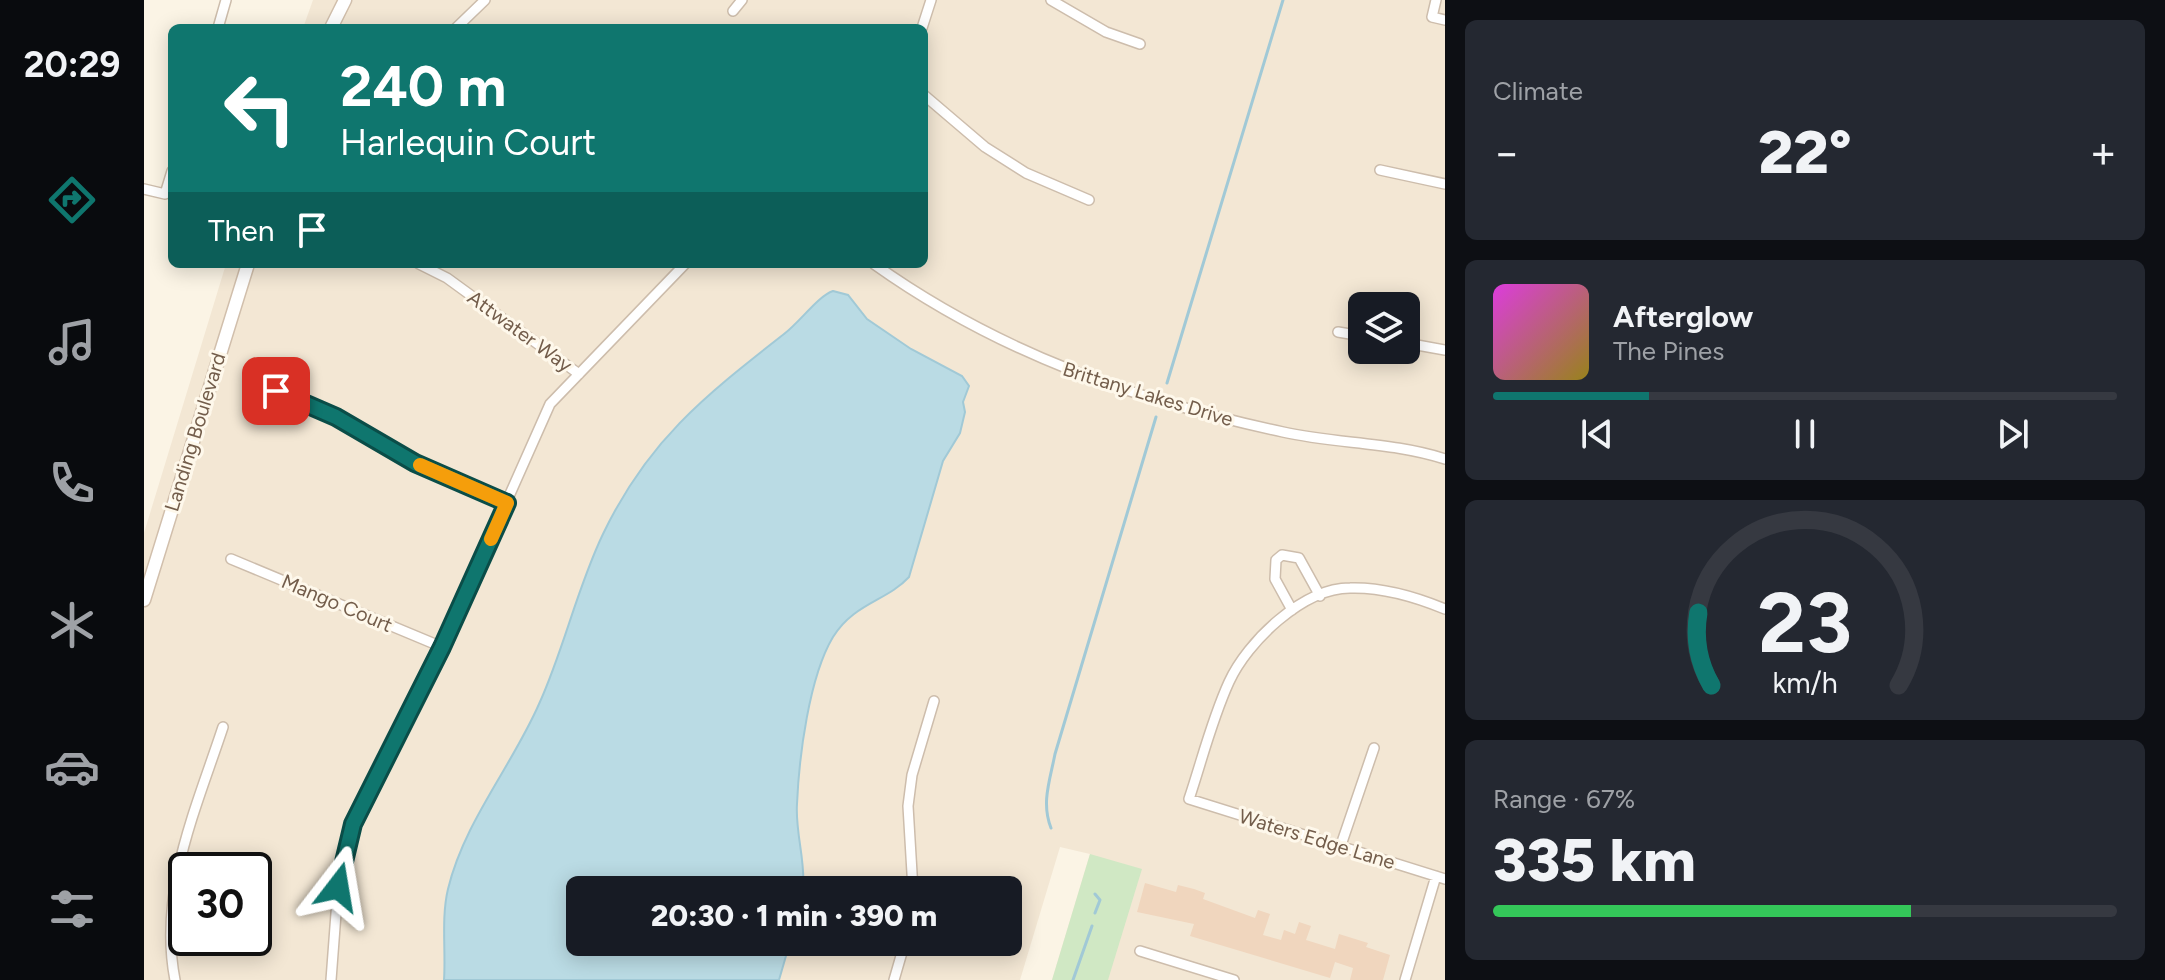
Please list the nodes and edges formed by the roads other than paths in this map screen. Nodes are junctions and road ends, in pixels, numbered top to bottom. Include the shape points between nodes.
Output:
1 (226, 0) edge
2 (345, 0) edge
3 (485, 0) edge
4 (742, 0) edge
5 (931, 0) edge
6 (1051, 0) edge
7 (1436, 0) edge
8 (733, 11) dead end
9 (1445, 20) edge
10 (219, 24) edge
11 (333, 24) edge
12 (460, 24) edge
13 (923, 24) edge
14 (1140, 44) dead end
15 (928, 98) edge
16 (1380, 170) dead end
17 (168, 184) edge
18 (1445, 184) edge
19 (144, 189) edge
20 (1089, 200) dead end
21 (247, 268) edge
22 (427, 268) edge
23 (681, 268) edge
24 (880, 268) edge
25 (1338, 332) dead end
26 (1348, 334) edge
27 (1420, 346) edge
28 (1445, 350) edge
29 (579, 374) junction
30 (276, 391) dead end
31 (1445, 459) edge
32 (507, 503) junction
33 (231, 559) dead end
34 (1320, 596) junction
35 (144, 600) edge
36 (1445, 609) edge
37 (1292, 610) junction
38 (442, 647) junction
39 (934, 701) dead end
40 (223, 727) dead end
41 (1374, 748) dead end
42 (1341, 845) junction
43 (912, 876) edge
44 (1441, 878) edge
45 (1140, 951) dead end
46 (901, 956) edge
47 (175, 980) edge
48 (331, 980) edge
49 (894, 980) edge
50 (1234, 980) edge
51 (1405, 980) edge

1 - 10 street
2 - 11 street
3 - 12 street
4 - 8 street
5 - 13 street
6 - 14 street via 1106,32
7 - 9 street via 1432,17
15 - 20 street via 985,147 1026,173
16 - 18 street
17 - 19 street via 165,194
21 - 35 street, Landing Boulevard
22 - 29 street, Attwater Way
23 - 29 street
24 - 31 street, Brittany Lakes Drive via 972,328 1064,369 1285,433
25 - 26 street
27 - 28 street
29 - 32 street via 550,404
30 - 32 street via 336,417 415,463
32 - 38 street
33 - 38 street, Mango Court
34 - 36 street via 1348,587 1402,595
34 - 37 street
34 - 37 street via 1299,558 1282,555 1274,574
37 - 42 street, Waters Edge Lane via 1256,640 1230,680 1189,799
38 - 48 street via 353,824 338,887
39 - 43 street via 908,806
40 - 47 street via 176,869 170,925
41 - 42 street
42 - 44 street, Waters Edge Lane
44 - 51 street
45 - 50 street
46 - 49 street

